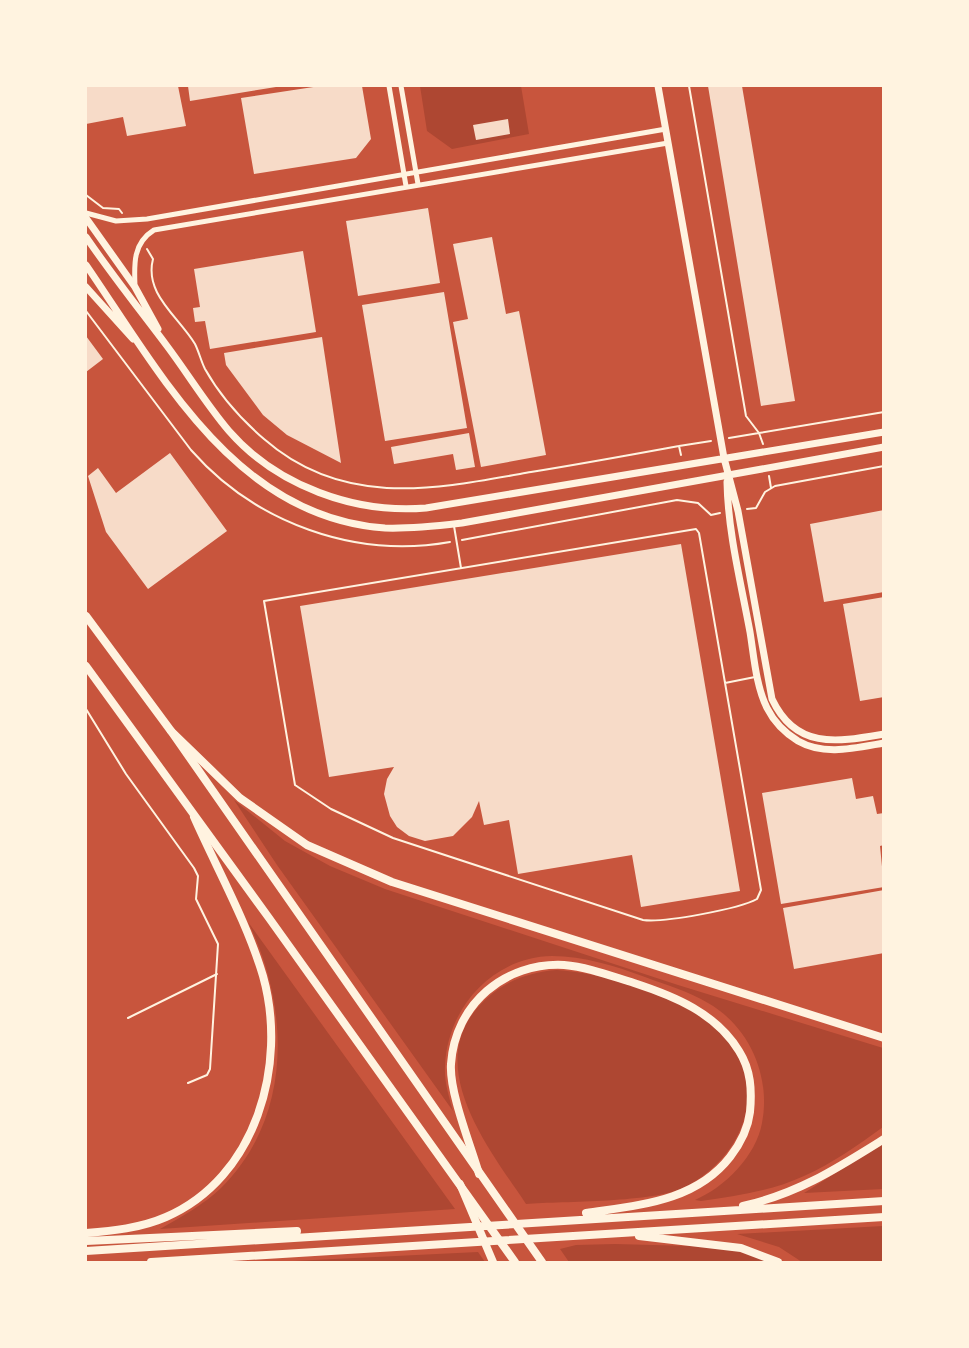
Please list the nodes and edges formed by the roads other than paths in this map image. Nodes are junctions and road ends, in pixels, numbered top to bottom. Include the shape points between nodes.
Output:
1 (389, 86) edge
2 (401, 86) edge
3 (658, 86) edge
4 (666, 129) junction
5 (668, 143) junction
6 (416, 172) junction
7 (404, 174) junction
8 (418, 184) junction
9 (406, 186) junction
10 (86, 213) edge
11 (86, 218) edge
12 (86, 237) edge
13 (86, 265) edge
14 (86, 287) edge
15 (135, 288) junction
16 (168, 347) junction
17 (150, 356) junction
18 (884, 432) edge
19 (884, 447) edge
20 (724, 458) junction
21 (727, 474) junction
22 (453, 524) junction
23 (461, 568) junction
24 (86, 616) edge
25 (86, 666) edge
26 (758, 676) junction
27 (725, 682) junction
28 (86, 709) edge
29 (171, 730) junction
30 (884, 734) edge
31 (884, 744) edge
32 (194, 818) junction
33 (217, 974) junction
34 (128, 1018) dead end
35 (884, 1039) edge
36 (188, 1083) dead end
37 (884, 1139) edge
38 (479, 1174) junction
39 (460, 1184) junction
40 (884, 1201) edge
41 (720, 1211) junction
42 (884, 1217) edge
43 (544, 1221) junction
44 (370, 1232) junction
45 (86, 1233) edge
46 (618, 1233) junction
47 (86, 1241) edge
48 (86, 1251) edge
49 (151, 1263) edge
50 (494, 1263) edge
51 (515, 1263) edge
52 (542, 1263) edge
53 (778, 1263) edge

1 - 7 street
2 - 6 street
3 - 4 street
4 - 5 street
4 - 6 street
5 - 8 street
5 - 20 street
6 - 7 street
6 - 8 street
7 - 9 street
7 - 10 street via 128,221
8 - 9 street
9 - 15 street via 154,230 136,252
11 - 15 street
12 - 16 street
13 - 17 street
14 - 17 street
15 - 16 street
16 - 20 street via 230,432 256,456 308,487 364,505 399,510 426,508
17 - 22 street via 222,451 290,500 326,515 383,528
18 - 20 street
19 - 21 street
20 - 21 street
21 - 22 street
21 - 26 street via 728,512
21 - 30 street via 738,511 769,690 776,706 789,724 818,740
22 - 23 lane
23 - 27 lane via 696,529
23 - 27 lane via 264,601 295,785 331,809 374,830 643,920 658,921 754,901 761,890
24 - 29 main road
25 - 32 main road
26 - 27 lane
26 - 31 street via 772,717 800,742 829,750
28 - 33 lane via 198,876 196,899 218,944
29 - 35 main road via 240,798 318,850 392,882
29 - 38 main road
32 - 39 main road
32 - 45 main road via 263,976 271,1025 264,1098 242,1150 226,1172 188,1205 139,1226
33 - 34 lane
33 - 36 lane via 210,1069 207,1076
37 - 41 main road via 804,1186 778,1197
38 - 43 main road via 450,1065 462,1020 493,983 514,972 564,965 597,971 661,992 709,1018 740,1052 749,1074 751,1094 749,1119 739,1145 722,1167 705,1182 680,1195
38 - 52 main road
39 - 50 main road
39 - 51 main road
40 - 41 main road
41 - 43 main road
42 - 46 main road
43 - 44 main road
44 - 47 main road via 260,1231
44 - 48 main road
46 - 49 main road
46 - 53 main road via 741,1248

